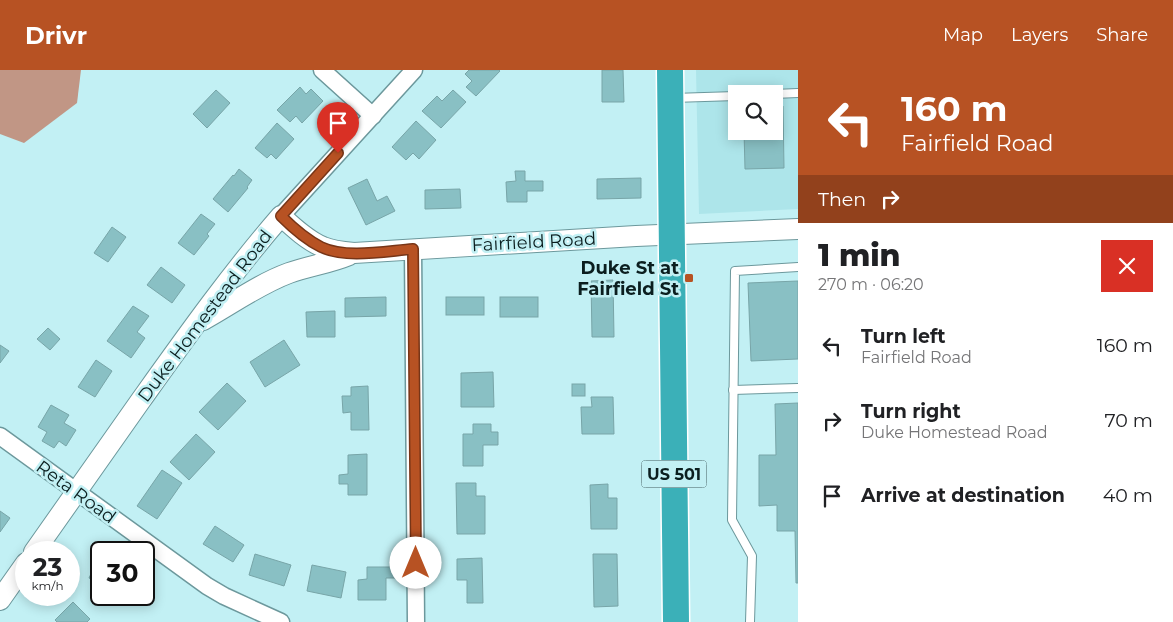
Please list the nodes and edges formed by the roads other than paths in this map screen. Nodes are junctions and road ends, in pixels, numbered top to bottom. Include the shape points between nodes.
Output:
1 (322, 70) edge
2 (414, 70) edge
3 (670, 70) edge
4 (783, 94) edge
5 (798, 94) edge
6 (728, 96) edge
7 (670, 99) junction
8 (373, 116) junction
9 (281, 216) junction
10 (798, 229) edge
11 (672, 234) junction
12 (413, 249) junction
13 (354, 253) junction
14 (798, 267) edge
15 (195, 325) junction
16 (798, 388) edge
17 (733, 390) junction
18 (0, 436) edge
19 (76, 492) junction
20 (42, 541) edge
21 (15, 579) edge
22 (0, 600) edge
23 (281, 622) edge
24 (416, 622) edge
25 (676, 622) edge
26 (750, 622) edge

1 - 8 street
2 - 8 street, Duke Homestead Road
3 - 7 highway, US 501
4 - 5 lane
6 - 7 lane
7 - 11 highway, US 501
8 - 9 street, Duke Homestead Road
9 - 13 street, Fairfield Road via 321,247
9 - 15 street, Duke Homestead Road
10 - 11 street, Fairfield Road
11 - 12 street, Fairfield Road
11 - 25 highway, US 501
12 - 13 street, Fairfield Road
12 - 24 street
13 - 15 street via 289,273
14 - 17 lane via 735,271
15 - 19 street, Duke Homestead Road
16 - 17 lane
17 - 26 lane via 732,520 752,556
18 - 19 street, Reta Road
19 - 20 street, Duke Homestead Road
19 - 23 street, Reta Road via 207,586
21 - 22 street

